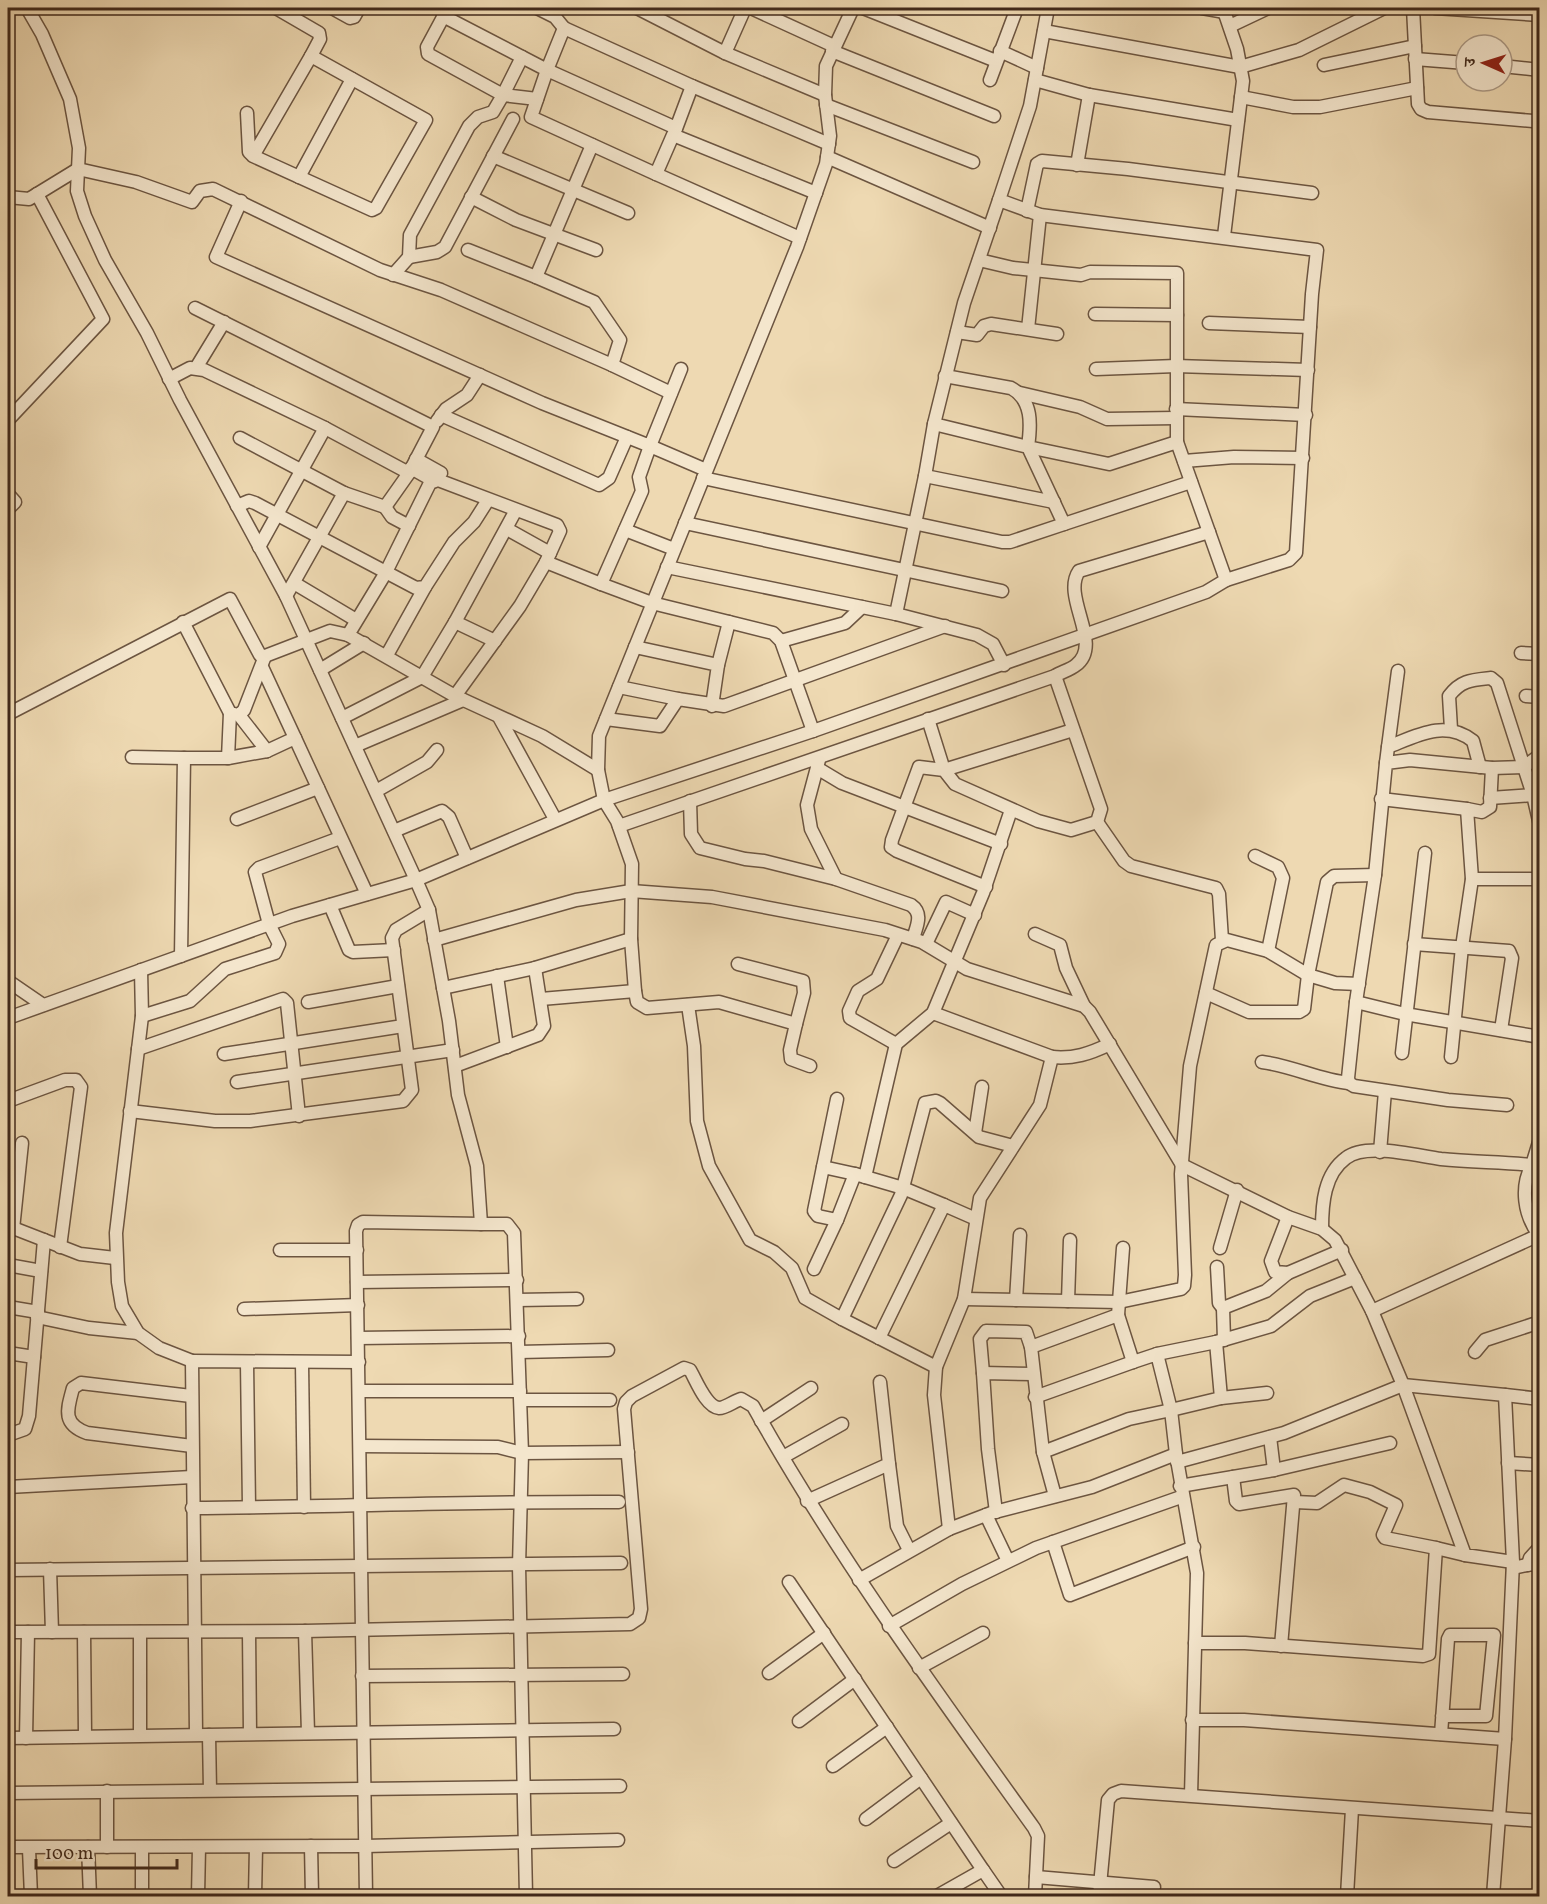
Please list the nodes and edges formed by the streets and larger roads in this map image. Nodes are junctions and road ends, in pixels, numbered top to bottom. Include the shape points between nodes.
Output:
1 (27, 8) edge
2 (276, 8) edge
3 (332, 8) edge
4 (358, 8) edge
5 (537, 8) edge
6 (637, 8) edge
7 (745, 8) edge
8 (751, 8) edge
9 (855, 8) edge
10 (1048, 8) edge
11 (1202, 8) edge
12 (1268, 8) edge
13 (1384, 8) edge
14 (1413, 8) edge
15 (1435, 8) edge
16 (1012, 9) edge
17 (1224, 10) edge
18 (1516, 11) edge
19 (445, 12) edge
20 (1539, 15) edge
21 (1230, 27) junction
22 (564, 28) junction
23 (1044, 31) junction
24 (833, 49) junction
25 (1415, 52) junction
26 (725, 53) junction
27 (311, 56) junction
28 (998, 56) junction
29 (522, 57) junction
30 (1454, 60) edge
31 (1324, 65) dead end
32 (1240, 67) junction
33 (1514, 67) edge
34 (547, 70) junction
35 (1539, 70) edge
36 (1036, 74) junction
37 (352, 79) junction
38 (990, 80) dead end
39 (692, 86) junction
40 (1417, 88) junction
41 (503, 95) junction
42 (1089, 95) junction
43 (1241, 97) junction
44 (537, 99) junction
45 (826, 100) junction
46 (493, 112) junction
47 (247, 113) dead end
48 (994, 116) dead end
49 (531, 117) junction
50 (513, 119) junction
51 (1238, 120) junction
52 (1533, 121) dead end
53 (675, 131) junction
54 (829, 144) junction
55 (592, 145) junction
56 (253, 156) junction
57 (493, 156) junction
58 (827, 158) junction
59 (973, 162) dead end
60 (1077, 165) junction
61 (78, 170) junction
62 (656, 174) junction
63 (299, 177) junction
64 (1231, 183) junction
65 (571, 191) junction
66 (816, 193) junction
67 (1312, 193) dead end
68 (37, 194) junction
69 (8, 197) edge
70 (471, 197) junction
71 (999, 200) junction
72 (241, 201) junction
73 (1026, 211) junction
74 (628, 213) dead end
75 (1040, 215) junction
76 (990, 228) junction
77 (553, 235) junction
78 (1224, 236) junction
79 (800, 238) junction
80 (468, 250) dead end
81 (596, 250) dead end
82 (409, 257) junction
83 (979, 260) junction
84 (1035, 270) junction
85 (393, 275) junction
86 (536, 277) junction
87 (195, 308) dead end
88 (1095, 314) dead end
89 (1177, 315) junction
90 (224, 322) junction
91 (1209, 323) dead end
92 (1310, 327) junction
93 (1028, 329) junction
94 (957, 332) junction
95 (1057, 334) dead end
96 (612, 365) junction
97 (1176, 366) junction
98 (196, 368) junction
99 (681, 369) dead end
100 (1096, 369) dead end
101 (1308, 370) junction
102 (480, 375) junction
103 (945, 376) junction
104 (169, 378) junction
105 (671, 393) junction
106 (1020, 393) junction
107 (1176, 414) junction
108 (441, 415) junction
109 (1306, 415) junction
110 (8, 420) edge
111 (934, 423) junction
112 (433, 427) junction
113 (325, 428) junction
114 (627, 437) junction
115 (240, 438) dead end
116 (1177, 442) junction
117 (650, 446) junction
118 (1028, 447) junction
119 (1303, 458) junction
120 (1184, 461) junction
121 (412, 467) junction
122 (303, 470) junction
123 (705, 474) junction
124 (925, 476) junction
125 (437, 477) junction
126 (1191, 482) junction
127 (8, 494) edge
128 (344, 494) junction
129 (488, 500) junction
130 (1054, 502) junction
131 (237, 506) junction
132 (385, 507) junction
133 (8, 509) edge
134 (516, 510) junction
135 (278, 514) junction
136 (685, 523) junction
137 (915, 524) junction
138 (1064, 524) junction
139 (409, 526) junction
140 (507, 529) junction
141 (625, 530) junction
142 (1209, 532) junction
143 (320, 538) junction
144 (259, 547) junction
145 (674, 549) junction
146 (548, 557) junction
147 (667, 567) junction
148 (905, 571) junction
149 (385, 574) junction
150 (1226, 580) junction
151 (294, 583) junction
152 (601, 584) junction
153 (425, 587) junction
154 (1002, 591) dead end
155 (286, 596) junction
156 (652, 603) junction
157 (862, 607) junction
158 (896, 614) junction
159 (356, 620) junction
160 (183, 622) junction
161 (455, 622) junction
162 (729, 622) junction
163 (945, 626) junction
164 (348, 635) junction
165 (1086, 635) junction
166 (306, 641) junction
167 (495, 641) junction
168 (781, 641) junction
169 (363, 643) junction
170 (635, 646) junction
171 (1521, 653) dead end
172 (1539, 654) edge
173 (387, 655) junction
174 (264, 662) junction
175 (718, 664) junction
176 (1004, 665) junction
177 (320, 670) junction
178 (1398, 671) dead end
179 (1055, 676) junction
180 (422, 677) junction
181 (796, 680) junction
182 (619, 687) junction
183 (1526, 696) dead end
184 (1539, 696) edge
185 (459, 698) junction
186 (678, 699) junction
187 (712, 706) junction
188 (8, 714) edge
189 (234, 714) junction
190 (499, 717) junction
191 (342, 718) junction
192 (606, 719) junction
193 (928, 719) junction
194 (1451, 729) junction
195 (1073, 730) junction
196 (813, 731) junction
197 (295, 738) junction
198 (355, 746) junction
199 (1388, 747) junction
200 (437, 750) dead end
201 (267, 751) junction
202 (1539, 755) edge
203 (132, 757) dead end
204 (228, 758) junction
205 (184, 759) junction
206 (818, 762) junction
207 (1386, 763) junction
208 (1524, 767) junction
209 (1486, 768) junction
210 (598, 770) junction
211 (944, 770) junction
212 (318, 788) junction
213 (376, 791) junction
214 (1533, 795) junction
215 (1490, 798) junction
216 (1381, 799) junction
217 (690, 801) junction
218 (904, 807) junction
219 (1011, 810) junction
220 (1467, 810) junction
221 (613, 814) junction
222 (237, 819) dead end
223 (555, 819) junction
224 (1097, 822) junction
225 (1539, 825) edge
226 (394, 831) junction
227 (340, 838) junction
228 (1001, 844) junction
229 (1425, 853) dead end
230 (1255, 856) dead end
231 (467, 858) junction
232 (1375, 875) junction
233 (836, 879) junction
234 (1472, 879) junction
235 (1539, 879) edge
236 (417, 880) junction
237 (986, 887) junction
238 (631, 891) junction
239 (367, 894) junction
240 (330, 905) junction
241 (429, 910) junction
242 (975, 915) junction
243 (269, 924) junction
244 (1035, 934) dead end
245 (898, 935) junction
246 (631, 939) junction
247 (913, 939) junction
248 (434, 940) junction
249 (1222, 940) junction
250 (926, 944) junction
251 (1414, 944) junction
252 (1462, 947) junction
253 (394, 950) junction
254 (1268, 951) junction
255 (182, 956) junction
256 (956, 963) junction
257 (738, 964) dead end
258 (535, 968) junction
259 (141, 970) junction
260 (1308, 975) junction
261 (497, 976) junction
262 (8, 981) edge
263 (1359, 984) junction
264 (398, 986) junction
265 (443, 988) junction
266 (635, 991) junction
267 (1206, 993) junction
268 (541, 999) junction
269 (308, 1002) dead end
270 (1356, 1002) junction
271 (43, 1005) junction
272 (688, 1005) junction
273 (1084, 1006) junction
274 (933, 1012) junction
275 (1405, 1014) junction
276 (142, 1016) junction
277 (8, 1018) edge
278 (1455, 1022) junction
279 (796, 1024) junction
280 (403, 1026) junction
281 (1501, 1030) junction
282 (1539, 1037) edge
283 (292, 1043) junction
284 (896, 1044) junction
285 (1110, 1044) junction
286 (507, 1047) junction
287 (138, 1049) junction
288 (453, 1050) junction
289 (1402, 1053) dead end
290 (224, 1054) dead end
291 (1052, 1057) junction
292 (1451, 1057) dead end
293 (408, 1058) junction
294 (1262, 1062) dead end
295 (455, 1066) junction
296 (810, 1066) dead end
297 (295, 1073) junction
298 (237, 1082) dead end
299 (1349, 1083) junction
300 (981, 1087) dead end
301 (1385, 1091) junction
302 (837, 1099) dead end
303 (8, 1101) edge
304 (1506, 1105) dead end
305 (130, 1111) junction
306 (299, 1116) junction
307 (975, 1133) junction
308 (1539, 1139) edge
309 (22, 1143) dead end
310 (1013, 1146) junction
311 (1380, 1152) junction
312 (1182, 1165) junction
313 (1532, 1165) junction
314 (823, 1167) junction
315 (860, 1176) junction
316 (903, 1188) junction
317 (1237, 1190) junction
318 (944, 1205) junction
319 (1288, 1217) junction
320 (976, 1219) junction
321 (837, 1220) junction
322 (481, 1224) junction
323 (10, 1227) edge
324 (1322, 1229) junction
325 (1020, 1235) dead end
326 (1539, 1235) edge
327 (44, 1240) junction
328 (1070, 1240) dead end
329 (60, 1247) junction
330 (1123, 1248) dead end
331 (1220, 1248) dead end
332 (280, 1250) dead end
333 (357, 1250) junction
334 (1342, 1250) junction
335 (116, 1258) junction
336 (8, 1265) edge
337 (1217, 1267) dead end
338 (813, 1269) dead end
339 (41, 1271) junction
340 (1288, 1273) junction
341 (1355, 1278) junction
342 (517, 1280) junction
343 (357, 1282) junction
344 (577, 1299) dead end
345 (964, 1299) junction
346 (517, 1300) junction
347 (1016, 1300) junction
348 (1068, 1301) junction
349 (358, 1305) junction
350 (8, 1307) edge
351 (1119, 1308) junction
352 (1223, 1308) junction
353 (244, 1309) dead end
354 (1372, 1311) junction
355 (38, 1315) junction
356 (842, 1319) junction
357 (1539, 1322) edge
358 (138, 1333) junction
359 (519, 1336) junction
360 (358, 1338) junction
361 (879, 1338) junction
362 (1220, 1341) junction
363 (1031, 1347) junction
364 (608, 1350) dead end
365 (519, 1352) junction
366 (1475, 1352) dead end
367 (8, 1353) edge
368 (1157, 1354) junction
369 (34, 1357) junction
370 (192, 1361) junction
371 (359, 1362) junction
372 (1133, 1362) junction
373 (247, 1363) junction
374 (302, 1363) junction
375 (936, 1367) junction
376 (983, 1373) junction
377 (1033, 1374) junction
378 (880, 1382) dead end
379 (1403, 1385) junction
380 (811, 1388) dead end
381 (359, 1391) junction
382 (1268, 1393) dead end
383 (1505, 1395) junction
384 (191, 1396) junction
385 (520, 1396) junction
386 (1035, 1397) junction
387 (1221, 1398) junction
388 (1539, 1399) edge
389 (610, 1400) dead end
390 (1171, 1410) junction
391 (761, 1421) junction
392 (842, 1424) dead end
393 (8, 1435) edge
394 (1270, 1437) junction
395 (1390, 1443) dead end
396 (192, 1446) junction
397 (360, 1446) junction
398 (628, 1452) junction
399 (1043, 1452) junction
400 (522, 1453) junction
401 (783, 1457) junction
402 (1176, 1458) junction
403 (1508, 1463) junction
404 (889, 1464) junction
405 (1539, 1465) edge
406 (1274, 1470) junction
407 (192, 1477) junction
408 (1233, 1477) junction
409 (8, 1487) edge
410 (1180, 1492) junction
411 (1056, 1496) junction
412 (522, 1501) junction
413 (807, 1501) junction
414 (619, 1502) dead end
415 (1295, 1502) junction
416 (249, 1507) junction
417 (304, 1507) junction
418 (361, 1507) junction
419 (192, 1508) junction
420 (991, 1513) junction
421 (949, 1529) junction
422 (1053, 1542) junction
423 (1194, 1547) junction
424 (1539, 1547) edge
425 (1436, 1548) junction
426 (909, 1550) junction
427 (1465, 1555) junction
428 (1008, 1561) junction
429 (621, 1563) dead end
430 (1513, 1565) junction
431 (519, 1566) junction
432 (1534, 1566) edge
433 (193, 1567) junction
434 (361, 1568) junction
435 (50, 1569) junction
436 (8, 1570) edge
437 (859, 1580) junction
438 (789, 1582) dead end
439 (520, 1626) junction
440 (889, 1626) junction
441 (362, 1630) junction
442 (305, 1631) junction
443 (8, 1632) edge
444 (28, 1632) junction
445 (52, 1632) junction
446 (84, 1632) junction
447 (140, 1632) junction
448 (194, 1632) junction
449 (249, 1632) junction
450 (824, 1633) junction
451 (983, 1633) dead end
452 (1195, 1643) junction
453 (1281, 1646) junction
454 (919, 1668) junction
455 (769, 1673) dead end
456 (521, 1674) junction
457 (622, 1674) dead end
458 (362, 1676) junction
459 (855, 1679) junction
460 (1442, 1716) junction
461 (1192, 1720) junction
462 (799, 1721) dead end
463 (887, 1727) junction
464 (523, 1729) junction
465 (614, 1729) dead end
466 (363, 1732) junction
467 (250, 1733) junction
468 (308, 1733) junction
469 (140, 1734) junction
470 (196, 1734) junction
471 (1441, 1734) junction
472 (85, 1735) junction
473 (209, 1735) junction
474 (8, 1738) edge
475 (26, 1738) junction
476 (1505, 1739) junction
477 (833, 1766) dead end
478 (921, 1778) junction
479 (524, 1786) junction
480 (620, 1786) dead end
481 (363, 1787) junction
482 (210, 1790) junction
483 (107, 1791) junction
484 (8, 1793) edge
485 (1191, 1795) junction
486 (1352, 1809) junction
487 (1498, 1818) junction
488 (866, 1819) dead end
489 (1539, 1821) edge
490 (951, 1823) junction
491 (618, 1840) dead end
492 (525, 1842) junction
493 (310, 1846) junction
494 (365, 1846) junction
495 (8, 1847) edge
496 (88, 1847) junction
497 (107, 1847) junction
498 (199, 1847) junction
499 (256, 1847) junction
500 (142, 1848) junction
501 (29, 1849) junction
502 (894, 1861) dead end
503 (983, 1870) junction
504 (1036, 1877) junction
505 (1100, 1882) junction
506 (1154, 1887) dead end
507 (31, 1896) edge
508 (90, 1896) edge
509 (142, 1896) edge
510 (198, 1896) edge
511 (255, 1896) edge
512 (312, 1896) edge
513 (366, 1896) edge
514 (526, 1896) edge
515 (937, 1896) edge
516 (1001, 1896) edge
517 (1035, 1896) edge
518 (1099, 1896) edge
519 (1347, 1896) edge
520 (1493, 1896) edge

1 - 61 street via 70,99 79,148
2 - 27 street via 319,33
3 - 4 street via 350,18
5 - 22 street via 555,17
6 - 26 street
7 - 26 street
8 - 24 street
9 - 24 street
9 - 28 street
10 - 23 street
11 - 17 street
12 - 21 street
13 - 32 street via 1299,50
14 - 25 street
15 - 18 street
16 - 28 street
17 - 21 street
18 - 20 street
19 - 29 street
19 - 41 street via 427,47 428,54
21 - 32 street
22 - 34 street
22 - 39 street
23 - 32 street
23 - 36 street
24 - 45 street via 826,66
24 - 48 street
25 - 30 street
25 - 31 street
25 - 40 street
26 - 45 street
27 - 37 street
27 - 56 street
28 - 36 street
28 - 38 street
29 - 34 street
29 - 41 street
32 - 43 street
33 - 35 street
34 - 44 street
34 - 53 street
36 - 42 street
36 - 71 street via 1030,106
37 - 63 street
37 - 63 street via 426,120 426,124 372,210
39 - 53 street
39 - 54 street
40 - 43 street via 1320,107 1293,107
40 - 52 street via 1418,104 1428,112
41 - 44 street
41 - 46 street
42 - 51 street
42 - 60 street
43 - 51 street
44 - 49 street
45 - 54 street
45 - 59 street
46 - 50 street
46 - 82 street via 478,117 469,126 410,235
47 - 56 street via 249,152
49 - 50 street
49 - 55 street
50 - 57 street
51 - 64 street
53 - 62 street
53 - 66 street
54 - 58 street
55 - 62 street
55 - 65 street
56 - 63 street
57 - 65 street
57 - 70 street
58 - 66 street
58 - 76 street
60 - 64 street
60 - 73 street via 1048,161 1037,164
61 - 68 street
61 - 72 street via 136,182 192,202 206,189
61 - 104 street via 77,191 85,216
62 - 79 street
64 - 67 street
64 - 78 street
65 - 74 street
65 - 77 street
66 - 79 street
68 - 69 street via 23,200
68 - 110 street via 103,319
70 - 77 street
70 - 82 street via 444,247
71 - 73 street
71 - 76 street
72 - 85 street
72 - 102 street via 216,257
73 - 75 street
75 - 78 street
75 - 84 street
76 - 83 street
77 - 81 street
77 - 86 street
78 - 92 street via 1317,250
79 - 123 street
80 - 86 street
82 - 85 street
83 - 84 street
83 - 94 street
84 - 89 street via 1081,275 1177,273
84 - 93 street
85 - 96 street via 441,290
86 - 96 street via 594,302 620,340
87 - 90 street
88 - 89 street
89 - 97 street
90 - 98 street
90 - 112 street
91 - 92 street
92 - 101 street
93 - 94 street via 991,324 977,335
93 - 95 street
94 - 103 street
96 - 105 street
97 - 100 street
97 - 101 street
97 - 107 street
98 - 104 street
98 - 113 street
99 - 105 street
101 - 109 street
102 - 108 street via 467,395
102 - 114 street
103 - 106 street
103 - 111 street
104 - 131 street
105 - 117 street
106 - 107 street via 1080,407 1107,419
106 - 118 street via 1031,417
107 - 109 street
107 - 116 street
108 - 112 street
108 - 114 street via 599,485 609,478
109 - 119 street
111 - 118 street
111 - 124 street
112 - 121 street
113 - 121 street
113 - 122 street
114 - 117 street
115 - 122 street
116 - 118 street via 1109,464
116 - 120 street
117 - 123 street
117 - 141 street via 639,477 642,491
118 - 130 street
119 - 120 street
119 - 150 street via 1296,553 1289,560
120 - 126 street
121 - 125 street
121 - 132 street
122 - 128 street
122 - 135 street
123 - 136 street
123 - 137 street
124 - 130 street
124 - 137 street
125 - 129 street
125 - 139 street
126 - 138 street
126 - 142 street
127 - 133 street via 15,502
128 - 132 street
128 - 143 street
129 - 134 street
129 - 153 street
130 - 138 street
131 - 135 street via 249,501
131 - 144 street
132 - 139 street via 392,517
134 - 140 street
134 - 146 street via 560,528
135 - 143 street
135 - 144 street
136 - 145 street
136 - 148 street
137 - 138 street via 1010,542
137 - 148 street
139 - 149 street
140 - 146 street
140 - 161 street
141 - 145 street
141 - 152 street
142 - 150 street
142 - 165 street via 1079,571 1073,579 1073,590
143 - 149 street
143 - 151 street
144 - 155 street
145 - 147 street
146 - 152 street
146 - 167 street
147 - 156 street
147 - 157 street
148 - 154 street
148 - 158 street
149 - 153 street via 416,588
149 - 159 street
150 - 165 street via 1206,592
151 - 155 street
151 - 159 street
152 - 156 street
153 - 173 street
155 - 166 street
156 - 162 street
156 - 170 street
157 - 158 street
157 - 168 street via 845,623
158 - 163 street
159 - 164 street
160 - 174 street via 230,599
160 - 188 street
160 - 189 street
161 - 167 street
161 - 180 street
162 - 168 street via 773,633
162 - 175 street
163 - 176 street via 993,644
163 - 181 street
164 - 166 street via 330,631
164 - 169 street
165 - 176 street
165 - 179 street via 1077,664
166 - 174 street
166 - 177 street
167 - 185 street
168 - 181 street
169 - 173 street
169 - 177 street
170 - 175 street
170 - 182 street
171 - 172 street
173 - 180 street
174 - 189 street via 244,710
174 - 197 street
175 - 187 street
176 - 196 street
177 - 191 street
178 - 199 street
179 - 193 street
179 - 195 street
180 - 185 street
180 - 191 street
181 - 187 street via 724,706
181 - 196 street
182 - 186 street
182 - 192 street
183 - 184 street
185 - 190 street
185 - 198 street
186 - 187 street
186 - 192 street via 660,726
189 - 201 street
189 - 204 street
190 - 210 street via 565,748
190 - 223 street
191 - 198 street
192 - 210 street via 599,736
193 - 206 street
193 - 211 street
194 - 199 street via 1420,732
194 - 208 street via 1449,696 1457,685 1491,678 1497,683
194 - 209 street via 1473,741
195 - 211 street
195 - 224 street via 1101,809
196 - 221 street
197 - 201 street
197 - 212 street
198 - 213 street
199 - 207 street
200 - 213 street via 427,762
201 - 204 street
202 - 208 street
203 - 205 street
204 - 205 street
205 - 255 street
206 - 217 street
206 - 218 street via 833,779
206 - 233 street via 807,805 811,829
207 - 209 street via 1410,760
207 - 216 street
208 - 209 street
208 - 214 street
209 - 215 street
210 - 221 street
211 - 218 street via 919,767
211 - 219 street via 955,783
212 - 222 street
212 - 227 street
213 - 226 street
214 - 215 street
214 - 225 street
215 - 220 street via 1486,811
216 - 220 street
216 - 232 street
217 - 221 street
217 - 233 street via 691,834 700,848
218 - 228 street
218 - 237 street via 891,847
219 - 224 street via 1071,830
219 - 228 street
220 - 234 street
221 - 223 street
221 - 238 street via 629,852
223 - 231 street
224 - 249 street via 1131,866 1216,888
226 - 231 street via 442,811
226 - 236 street
227 - 239 street
227 - 243 street via 255,872
228 - 237 street
229 - 251 street
230 - 254 street via 1278,867 1283,878
231 - 236 street
232 - 260 street via 1334,876 1327,882
232 - 263 street
233 - 247 street via 915,908 919,918
234 - 235 street
234 - 252 street
236 - 239 street
236 - 241 street
237 - 242 street
238 - 245 street via 712,897
238 - 246 street
238 - 248 street via 576,900
239 - 240 street
240 - 243 street
240 - 253 street via 349,950
241 - 248 street
241 - 253 street via 393,933
242 - 250 street via 946,902
242 - 256 street
243 - 255 street
243 - 276 street via 279,944 275,953 225,969 190,1001
244 - 273 street via 1060,945
245 - 247 street
245 - 284 street via 877,979 858,991 849,1011 850,1018
246 - 258 street
246 - 266 street
247 - 250 street
248 - 265 street
249 - 254 street
249 - 267 street via 1213,951
250 - 256 street
251 - 252 street
251 - 275 street
252 - 278 street
252 - 281 street via 1505,949 1511,953
253 - 264 street
254 - 260 street
255 - 259 street
256 - 273 street
256 - 274 street
257 - 279 street via 803,981
258 - 261 street
258 - 268 street
259 - 271 street
259 - 276 street
260 - 263 street via 1335,983
260 - 267 street via 1307,1003 1299,1012 1249,1012
261 - 265 street
261 - 286 street
262 - 271 street
263 - 270 street
264 - 269 street
264 - 280 street
265 - 288 street
266 - 268 street
266 - 272 street via 641,1007
267 - 312 street via 1190,1066
268 - 286 street via 542,1031
270 - 275 street
270 - 299 street
271 - 277 street
272 - 279 street via 719,1002
272 - 356 street via 697,1121 709,1166 750,1240 774,1252 792,1268 805,1298
273 - 285 street
274 - 284 street
274 - 291 street
275 - 278 street
275 - 289 street
276 - 287 street
278 - 281 street
278 - 292 street
279 - 296 street via 791,1059
280 - 283 street
280 - 293 street
281 - 282 street
283 - 287 street via 284,999
283 - 290 street
283 - 297 street
284 - 315 street
285 - 291 street via 1078,1057
285 - 312 street
286 - 295 street
287 - 305 street
288 - 293 street
288 - 295 street
291 - 310 street via 1040,1105
293 - 297 street
293 - 306 street via 412,1090 403,1101
294 - 299 street
295 - 322 street via 458,1095 477,1166
297 - 298 street
297 - 306 street
299 - 301 street
300 - 307 street
301 - 304 street
301 - 311 street
302 - 314 street
303 - 329 street via 65,1080 76,1080 81,1087
305 - 306 street via 233,1121
305 - 335 street
307 - 310 street
307 - 316 street via 936,1101 925,1103
308 - 313 street
309 - 323 street
310 - 320 street via 980,1197
311 - 313 street
311 - 324 street via 1346,1157 1329,1179 1322,1206
312 - 317 street
312 - 351 street via 1184,1286
313 - 326 street via 1526,1176 1526,1209 1528,1222
314 - 315 street
314 - 321 street via 814,1211 818,1216
315 - 316 street
315 - 321 street
316 - 318 street
316 - 356 street
317 - 319 street
317 - 331 street
318 - 320 street
318 - 361 street
319 - 324 street
319 - 340 street via 1271,1261 1275,1272
320 - 345 street
321 - 338 street
322 - 333 street via 363,1222 356,1231
322 - 342 street via 507,1224 512,1228
323 - 327 street
324 - 334 street
325 - 347 street
326 - 354 street
327 - 329 street
327 - 339 street
328 - 348 street
329 - 335 street via 80,1254
330 - 351 street
332 - 333 street
333 - 343 street
334 - 340 street
334 - 341 street
335 - 358 street via 123,1306
336 - 339 street
337 - 352 street via 1219,1303
339 - 355 street
340 - 352 street via 1266,1291
341 - 354 street
341 - 362 street via 1311,1296 1271,1326
342 - 343 street
342 - 346 street
343 - 349 street
344 - 346 street
345 - 347 street
345 - 375 street
346 - 359 street
347 - 348 street
348 - 351 street
349 - 353 street
349 - 360 street
350 - 355 street
351 - 363 street
351 - 372 street
352 - 362 street
354 - 379 street
355 - 358 street via 89,1328
355 - 369 street
356 - 361 street
357 - 366 street via 1485,1340
358 - 370 street via 159,1348
359 - 360 street
359 - 365 street
360 - 371 street
361 - 375 street
362 - 368 street
362 - 387 street
363 - 376 street via 1026,1332 986,1331 980,1339
363 - 377 street
364 - 365 street
365 - 385 street
367 - 369 street
368 - 372 street
368 - 390 street
369 - 393 street via 27,1425
370 - 373 street
370 - 384 street
371 - 374 street
371 - 381 street
372 - 386 street
373 - 374 street
373 - 416 street
374 - 417 street
375 - 421 street via 933,1395
376 - 377 street
376 - 420 street
377 - 386 street
378 - 404 street
379 - 383 street
379 - 394 street
379 - 427 street
380 - 391 street
381 - 385 street
381 - 397 street
382 - 387 street
383 - 388 street
383 - 403 street
384 - 396 street
384 - 396 street via 81,1383 73,1388 68,1417 73,1426 87,1433
385 - 389 street
385 - 400 street
386 - 399 street
387 - 390 street
390 - 399 street via 1129,1419
390 - 402 street
391 - 398 street via 747,1400 722,1408 710,1404 690,1370 684,1368 626,1402
391 - 401 street
392 - 401 street
394 - 402 street
394 - 406 street
395 - 406 street
396 - 407 street
397 - 400 street via 498,1447
397 - 418 street
398 - 400 street
398 - 439 street via 639,1618 630,1624
399 - 411 street
400 - 412 street
401 - 413 street
402 - 410 street
402 - 411 street
403 - 405 street
403 - 430 street
404 - 413 street
404 - 426 street via 897,1526
406 - 408 street
407 - 409 street
407 - 419 street
408 - 410 street
408 - 415 street via 1239,1504 1291,1494
410 - 422 street
410 - 423 street
411 - 420 street
412 - 414 street
412 - 418 street
412 - 431 street
413 - 437 street
415 - 425 street via 1317,1503 1344,1485 1370,1492 1396,1505 1385,1538
415 - 453 street
416 - 417 street
416 - 419 street
417 - 418 street
418 - 434 street
419 - 433 street
420 - 421 street
420 - 428 street
421 - 426 street
422 - 423 street via 1070,1595
422 - 428 street
423 - 452 street
424 - 432 street via 1530,1558
425 - 427 street
425 - 453 street via 1430,1654
426 - 437 street
427 - 430 street
428 - 440 street
429 - 431 street
430 - 432 street
430 - 476 street
431 - 434 street
431 - 439 street
433 - 434 street
433 - 435 street
433 - 448 street
434 - 441 street
435 - 436 street
435 - 445 street
437 - 440 street
438 - 450 street
439 - 441 street
439 - 456 street
440 - 454 street
441 - 442 street
441 - 458 street
442 - 449 street
442 - 468 street
443 - 444 street
444 - 445 street
444 - 475 street
445 - 446 street
446 - 447 street
446 - 472 street
447 - 448 street
447 - 469 street
448 - 449 street
448 - 470 street
449 - 467 street
450 - 455 street
450 - 459 street
451 - 454 street
452 - 453 street
452 - 461 street
454 - 504 street via 1034,1828 1038,1836
456 - 457 street
456 - 458 street
456 - 464 street
458 - 466 street
459 - 462 street
459 - 463 street
460 - 460 street via 1450,1635 1494,1635 1486,1716
460 - 471 street
461 - 471 street
461 - 485 street
463 - 477 street
463 - 478 street
464 - 465 street
464 - 466 street
464 - 479 street
466 - 468 street
466 - 481 street
467 - 468 street
467 - 473 street
469 - 470 street
469 - 472 street
470 - 473 street
471 - 476 street
472 - 475 street
473 - 482 street
474 - 475 street
476 - 487 street
478 - 488 street
478 - 490 street
479 - 480 street
479 - 481 street
479 - 492 street
481 - 482 street
481 - 494 street
482 - 483 street
483 - 484 street
483 - 497 street
485 - 486 street
485 - 505 street via 1121,1791 1113,1794 1108,1800
486 - 487 street
486 - 519 street
487 - 489 street
487 - 520 street
490 - 502 street
490 - 503 street
491 - 492 street
492 - 494 street
492 - 514 street
493 - 494 street
493 - 499 street
493 - 512 street
494 - 513 street
495 - 501 street
496 - 497 street
496 - 501 street
496 - 508 street
497 - 500 street
498 - 499 street
498 - 500 street
498 - 510 street
499 - 511 street
500 - 509 street
501 - 507 street
503 - 515 street
503 - 516 street
504 - 505 street
504 - 517 street
505 - 506 street
505 - 518 street

